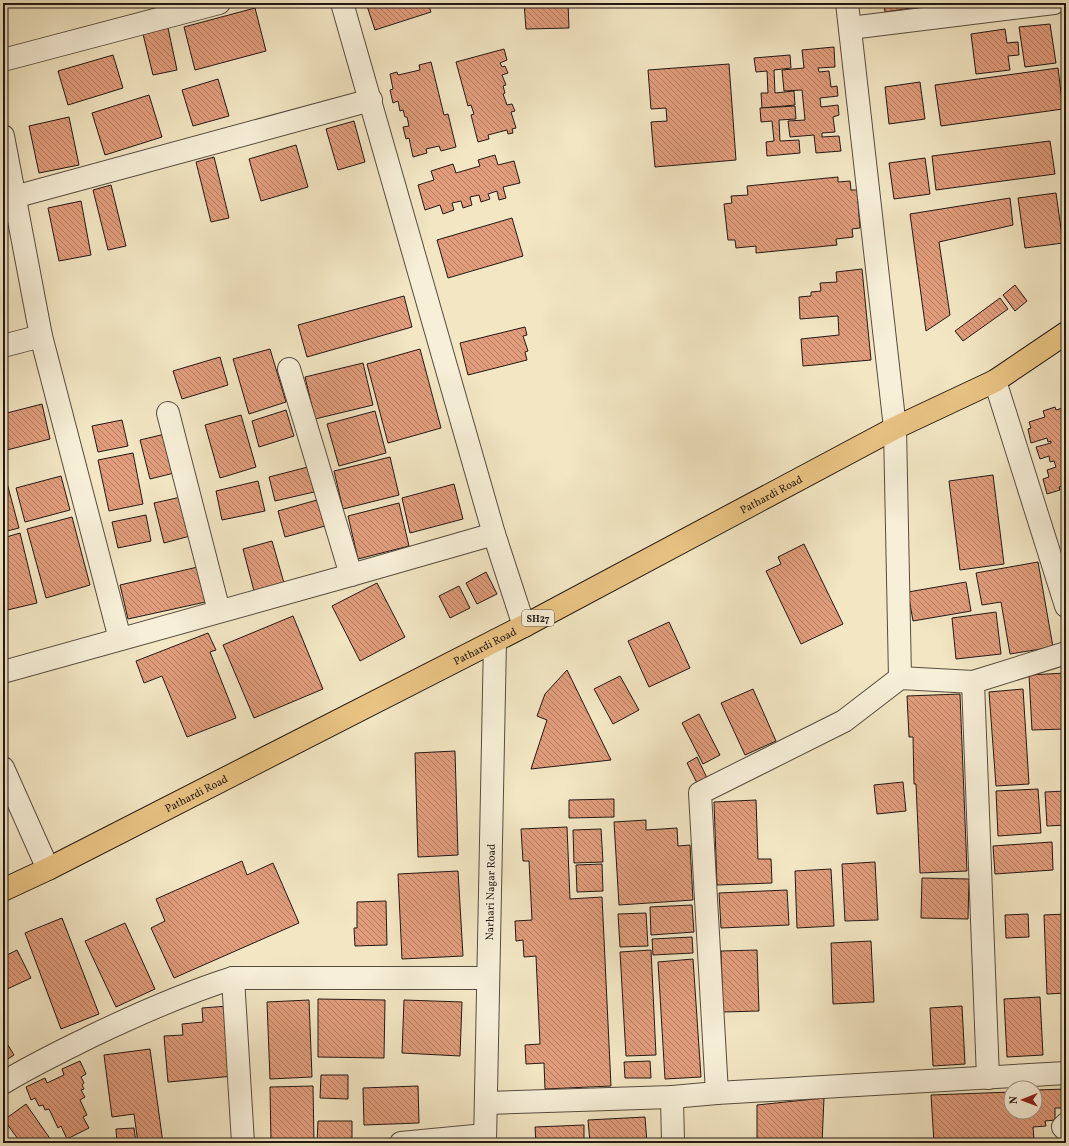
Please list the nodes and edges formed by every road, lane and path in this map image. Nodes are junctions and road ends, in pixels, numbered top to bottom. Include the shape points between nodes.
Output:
1 (219, 3) edge
2 (342, 3) edge
3 (848, 3) edge
4 (1054, 3) edge
5 (850, 28) junction
6 (3, 60) edge
7 (371, 100) junction
8 (3, 136) edge
9 (9, 198) edge
10 (1066, 333) edge
11 (41, 336) junction
12 (3, 346) edge
13 (289, 369) dead end
14 (995, 381) junction
15 (168, 413) dead end
16 (895, 428) junction
17 (494, 534) junction
18 (351, 575) junction
19 (1066, 606) edge
20 (219, 611) junction
21 (524, 626) junction
22 (120, 640) junction
23 (495, 641) junction
24 (1066, 653) edge
25 (3, 672) edge
26 (900, 678) junction
27 (973, 682) junction
28 (3, 768) edge
29 (48, 869) junction
30 (3, 890) edge
31 (233, 978) junction
32 (488, 978) junction
33 (1066, 1073) edge
34 (988, 1078) junction
35 (3, 1083) edge
36 (717, 1093) junction
37 (672, 1097) junction
38 (486, 1102) junction
39 (1066, 1124) edge
40 (1066, 1130) edge
41 (485, 1139) edge
42 (243, 1143) edge
43 (402, 1143) edge
44 (673, 1143) edge

1 - 6 street
2 - 7 street
3 - 5 street
4 - 5 street
5 - 16 street
7 - 9 street
7 - 17 street
8 - 9 street
9 - 11 street
10 - 14 main road, Pathardi Road / SH27
11 - 12 street
11 - 22 street
13 - 18 street
14 - 16 main road, Pathardi Road / SH27
14 - 19 street
15 - 20 street
16 - 21 main road, Pathardi Road / SH27
16 - 26 street
17 - 18 street
17 - 21 street
18 - 20 street
20 - 22 street
21 - 23 main road, Pathardi Road / SH27
22 - 25 street
23 - 29 main road, Pathardi Road / SH27
23 - 32 street, Narhari Nagar Road
24 - 27 street
26 - 27 street
26 - 36 street via 844,721 700,793
27 - 34 street
28 - 29 street
29 - 30 main road, Pathardi Road / SH27
31 - 32 street
31 - 35 street via 199,989 118,1023 48,1057
31 - 42 street
32 - 38 street, Narhari Nagar Road
33 - 34 street
34 - 36 street
36 - 37 street
37 - 38 street
37 - 44 street
38 - 41 street, Narhari Nagar Road
39 - 40 street
41 - 43 street

